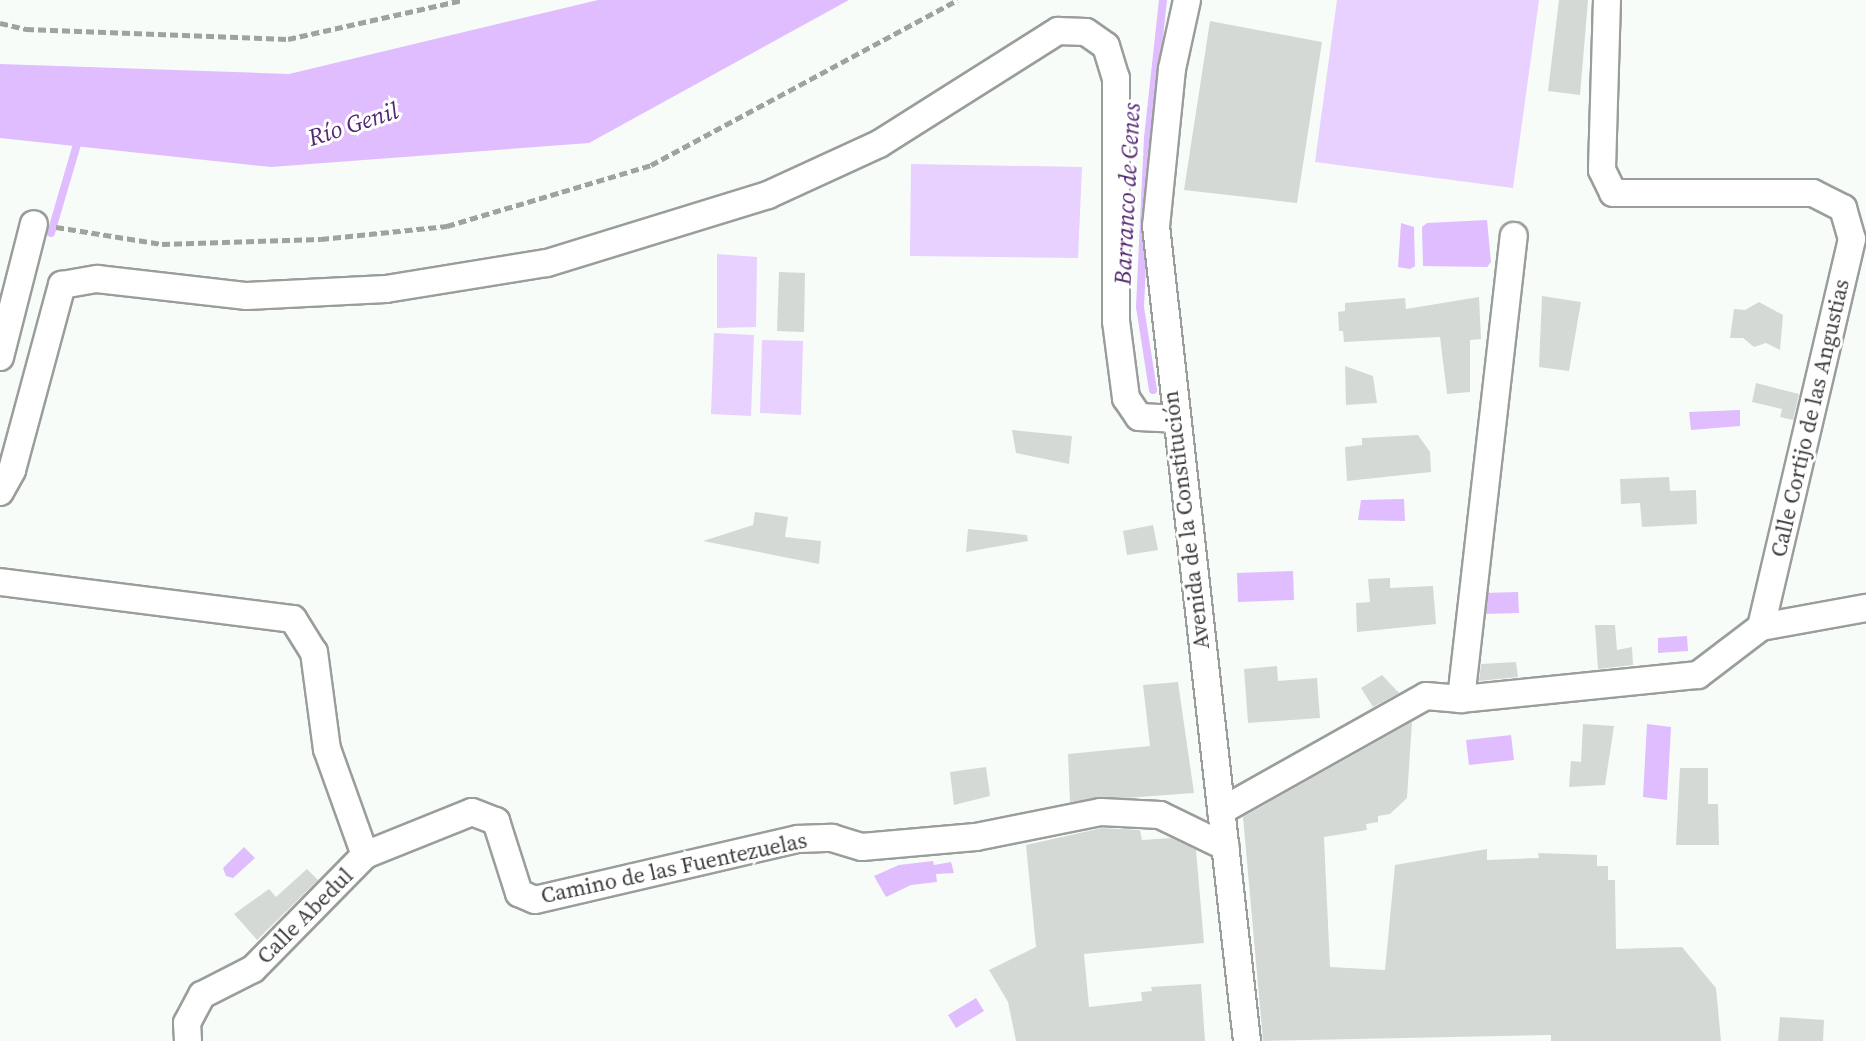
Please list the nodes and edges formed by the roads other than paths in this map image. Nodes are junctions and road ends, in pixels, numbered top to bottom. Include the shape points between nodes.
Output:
1 (1187, 0) edge
2 (1607, 0) edge
3 (34, 224) road end
4 (1514, 236) dead end
5 (0, 357) edge
6 (1174, 419) junction
7 (0, 492) edge
8 (0, 582) edge
9 (1866, 608) edge
10 (1761, 627) junction
11 (1461, 699) junction
12 (1221, 811) junction
13 (1226, 847) junction
14 (365, 855) junction
15 (188, 1041) edge
16 (1247, 1041) edge

1 - 6 street, Avenida de la Constitución via 1172,69 1156,226
2 - 10 street, Calle Cortijo de las Angustias via 1602,170 1613,193 1813,193 1843,208 1852,239
3 - 5 street
4 - 11 street
6 - 7 street via 1139,417 1126,398 1116,321 1113,67 1106,46 1086,32 1058,31 879,144 768,195 547,263 386,289 247,296 97,279 62,285 12,470
6 - 12 street, Avenida de la Constitución
8 - 14 street via 293,619 314,652 327,749
9 - 10 street
10 - 11 street via 1698,675
11 - 12 street via 1426,696
12 - 13 street, Avenida de la Constitución
13 - 14 street, Camino de las Fuentezuelas via 1160,815 1101,812 976,837 862,847 832,838 798,839 535,900 519,893 496,821 472,812
13 - 16 street, Avenida de la Constitución
14 - 15 street, Calle Abedul via 253,969 202,995 187,1023

